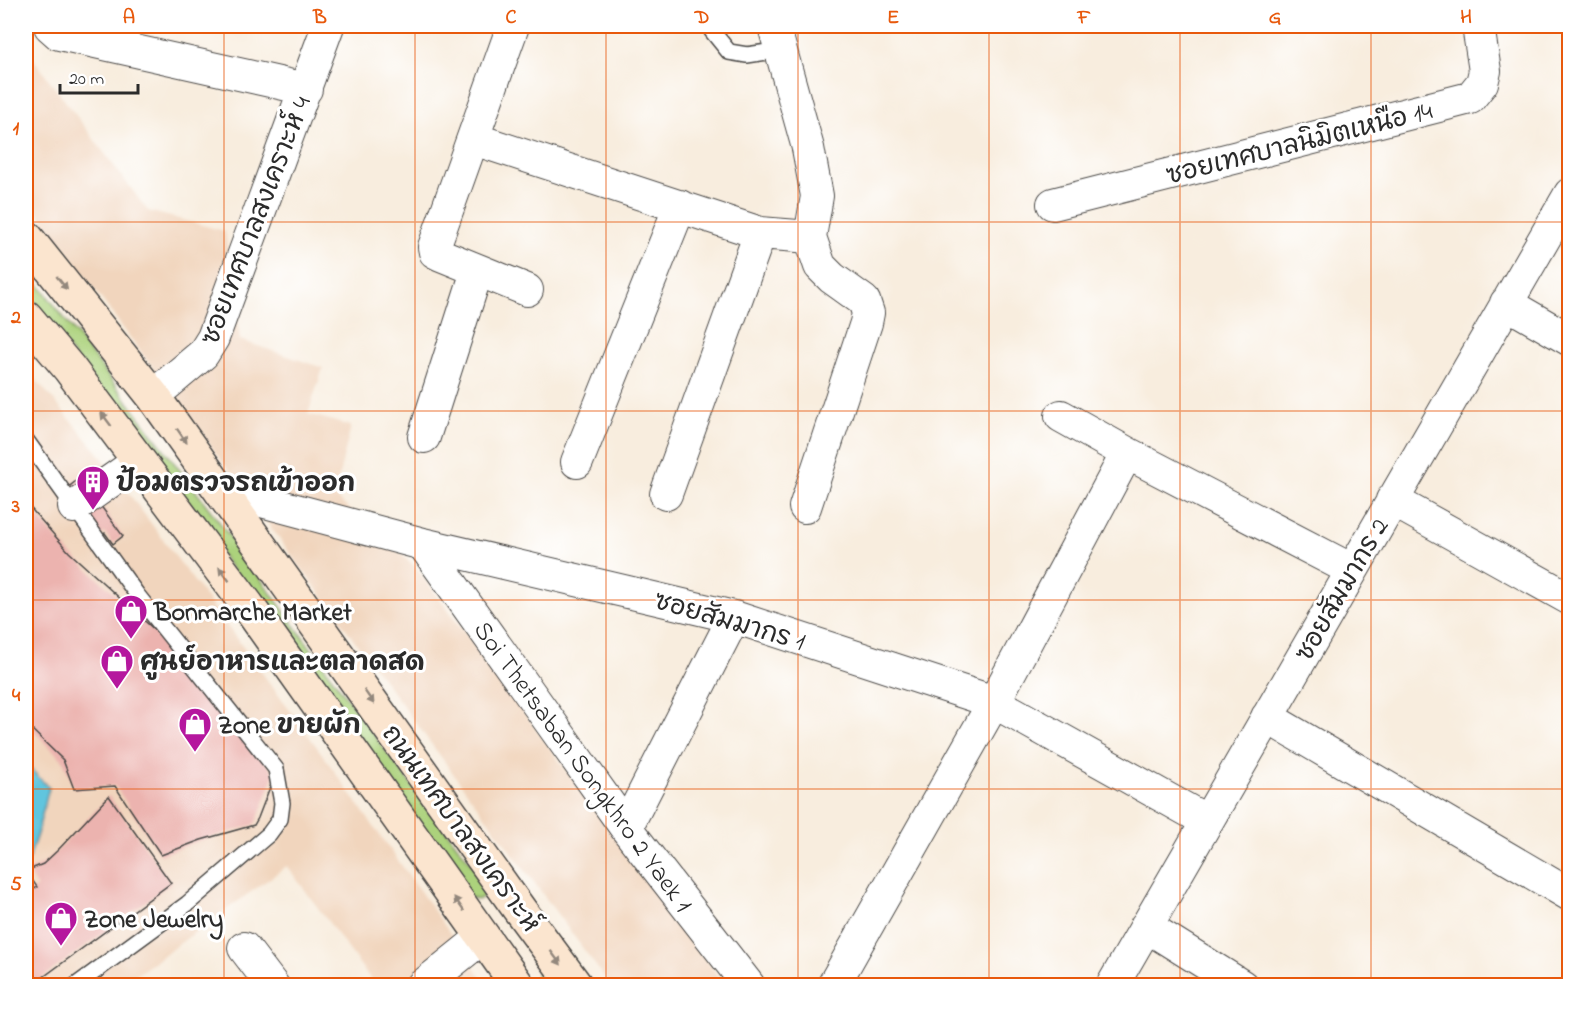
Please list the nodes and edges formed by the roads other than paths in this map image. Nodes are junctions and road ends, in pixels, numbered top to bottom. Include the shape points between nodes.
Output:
1 (50, 26) edge
2 (328, 26) edge
3 (513, 26) edge
4 (711, 26) edge
5 (1478, 26) edge
6 (782, 33) edge
7 (306, 89) junction
8 (474, 139) junction
9 (1569, 194) edge
10 (1053, 204) dead end
11 (680, 206) junction
12 (760, 232) junction
13 (26, 237) edge
14 (810, 237) junction
15 (477, 271) junction
16 (527, 290) dead end
17 (1506, 303) junction
18 (26, 317) edge
19 (1569, 340) edge
20 (153, 396) junction
21 (1061, 416) dead end
22 (424, 437) dead end
23 (26, 440) edge
24 (1127, 453) junction
25 (139, 461) junction
26 (577, 462) dead end
27 (666, 494) dead end
28 (225, 497) junction
29 (1392, 500) junction
30 (74, 507) junction
31 (805, 507) dead end
32 (423, 544) junction
33 (1352, 570) junction
34 (1569, 599) edge
35 (734, 617) junction
36 (994, 702) junction
37 (1267, 717) junction
38 (1207, 821) junction
39 (626, 828) junction
40 (1569, 895) edge
41 (519, 909) junction
42 (1146, 926) junction
43 (483, 937) junction
44 (244, 948) dead end
45 (75, 986) edge
46 (273, 986) edge
47 (422, 986) edge
48 (518, 986) edge
49 (576, 986) edge
50 (749, 986) edge
51 (833, 986) edge
52 (1112, 986) edge
53 (1242, 986) edge

1 - 7 street via 59,34
2 - 7 street, ซอยเทศบาลสงเคราะห์ 4
3 - 8 street
4 - 6 lane via 729,52 747,55
5 - 10 street, ซอยเทศบาลนิมิตเหนือ 14 via 1485,71 1482,83 1470,98
6 - 14 street via 817,196
7 - 20 street, ซอยเทศบาลสงเคราะห์ 4 via 213,338 203,354
8 - 11 street
8 - 15 street via 434,248 435,252
9 - 17 street, ซอยสัมมากร 2
11 - 12 street
11 - 26 street
12 - 14 street
12 - 27 street
13 -> 20 street, ถนนเทศบาลสงเคราะห์
14 - 31 street via 820,266 864,301 868,313
15 - 16 street
15 - 22 street
17 - 19 street
17 - 29 street, ซอยสัมมากร 2
25 -> 18 street, ถนนเทศบาลสงเคราะห์
20 -> 28 street, ถนนเทศบาลสงเคราะห์
21 - 24 street
23 - 30 lane
24 - 33 street
24 - 36 street
25 - 30 street
43 -> 25 street, ถนนเทศบาลสงเคราะห์ via 248,606
28 - 32 street, ซอยสัมมากร 1 via 258,500
28 -> 41 street, ถนนเทศบาลสงเคราะห์
29 - 33 street, ซอยสัมมากร 2
29 - 34 street
30 - 45 lane via 138,596 276,769 282,803 280,819 269,834 187,904
32 - 35 street, ซอยสัมมากร 1
32 - 39 street, Soi Thetsaban Songkhro 2 Yaek 1
33 - 37 street, ซอยสัมมากร 2
35 - 36 street, ซอยสัมมากร 1
35 - 39 street
36 - 38 street, ซอยสัมมากร 1
36 - 51 street
37 - 38 street, ซอยสัมมากร 2
37 - 40 street
38 - 42 street, ซอยสัมมากร 2
39 - 50 street, Soi Thetsaban Songkhro 2 Yaek 1
41 - 43 street
41 -> 49 street, ถนนเทศบาลสงเคราะห์
42 - 52 street, ซอยสัมมากร 2
42 - 53 street
43 - 47 street
43 - 48 street, ถนนเทศบาลสงเคราะห์
44 - 46 street

